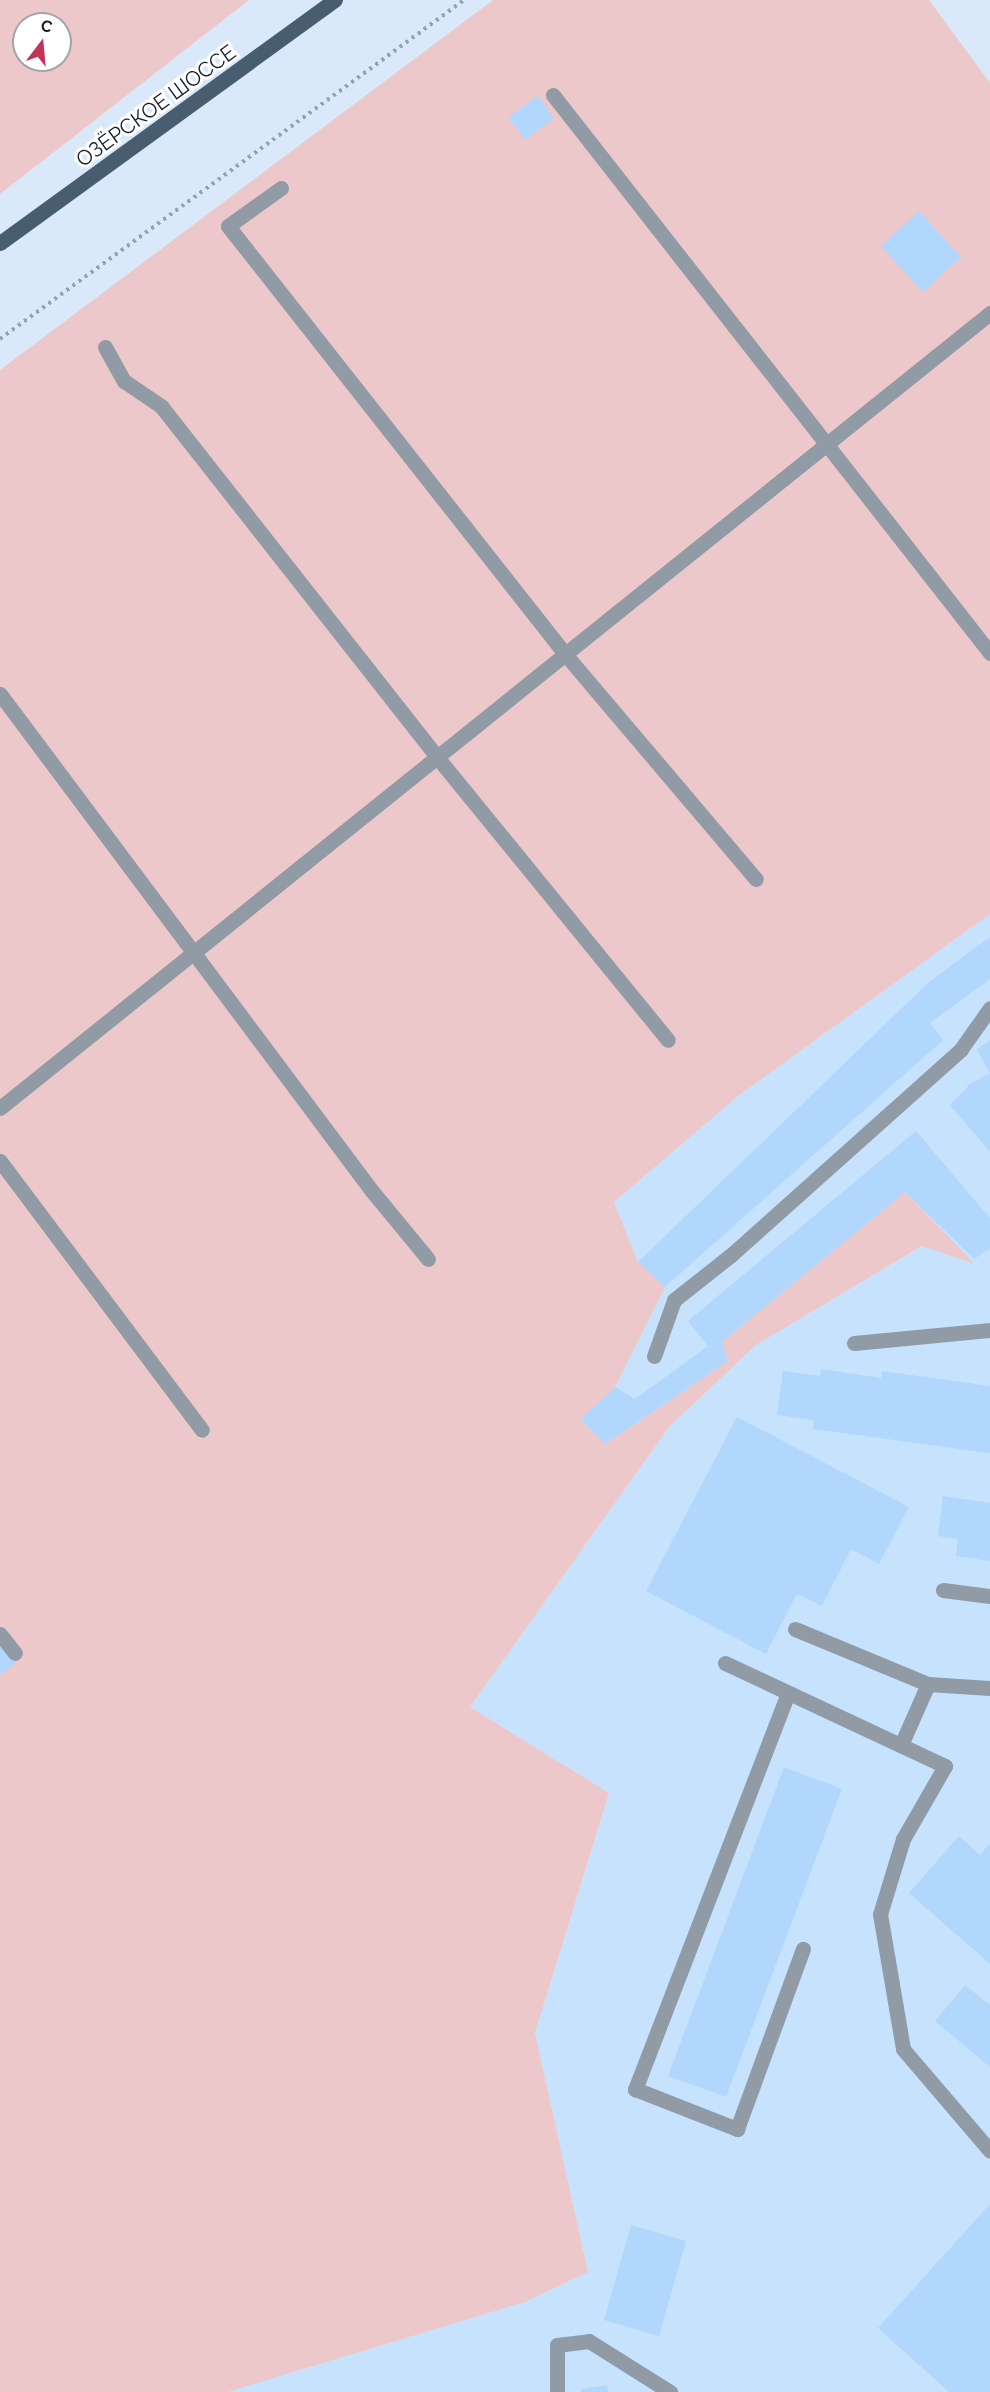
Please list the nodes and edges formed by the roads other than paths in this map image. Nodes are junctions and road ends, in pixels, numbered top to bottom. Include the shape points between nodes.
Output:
1 (335, 0) edge
2 (553, 95) dead end
3 (281, 188) dead end
4 (0, 243) edge
5 (990, 313) edge
6 (105, 347) dead end
7 (826, 445) junction
8 (990, 653) edge
9 (565, 654) junction
10 (0, 694) edge
11 (436, 757) junction
12 (756, 879) dead end
13 (194, 952) junction
14 (990, 1008) edge
15 (668, 1041) dead end
16 (0, 1108) edge
17 (0, 1161) edge
18 (428, 1259) dead end
19 (990, 1330) edge
20 (854, 1343) dead end
21 (654, 1356) dead end
22 (202, 1430) dead end
23 (943, 1590) dead end
24 (990, 1596) edge
25 (795, 1629) dead end
26 (0, 1634) edge
27 (15, 1653) dead end
28 (725, 1663) dead end
29 (928, 1684) junction
30 (990, 1688) edge
31 (788, 1693) junction
32 (901, 1745) junction
33 (803, 1949) dead end
34 (990, 2151) edge
35 (557, 2392) edge
36 (670, 2392) edge

1 - 4 main road, ОЗЁРСКОЕ ШОССЕ
2 - 7 street
3 - 9 street via 228,226
5 - 7 street
6 - 11 street via 124,381 161,406
7 - 8 street
7 - 9 street
9 - 11 street
9 - 12 street
10 - 13 street
11 - 13 street
11 - 15 street
13 - 16 street
13 - 18 street
14 - 21 street via 961,1049 731,1256 674,1300
17 - 22 street
19 - 20 street
23 - 24 street
25 - 29 street
26 - 27 street
28 - 31 street
29 - 30 street
29 - 32 street
31 - 32 street
31 - 33 street via 635,2089 737,2129
32 - 34 street via 945,1766 903,1839 880,1914 903,2049
35 - 36 street via 557,2345 589,2341

